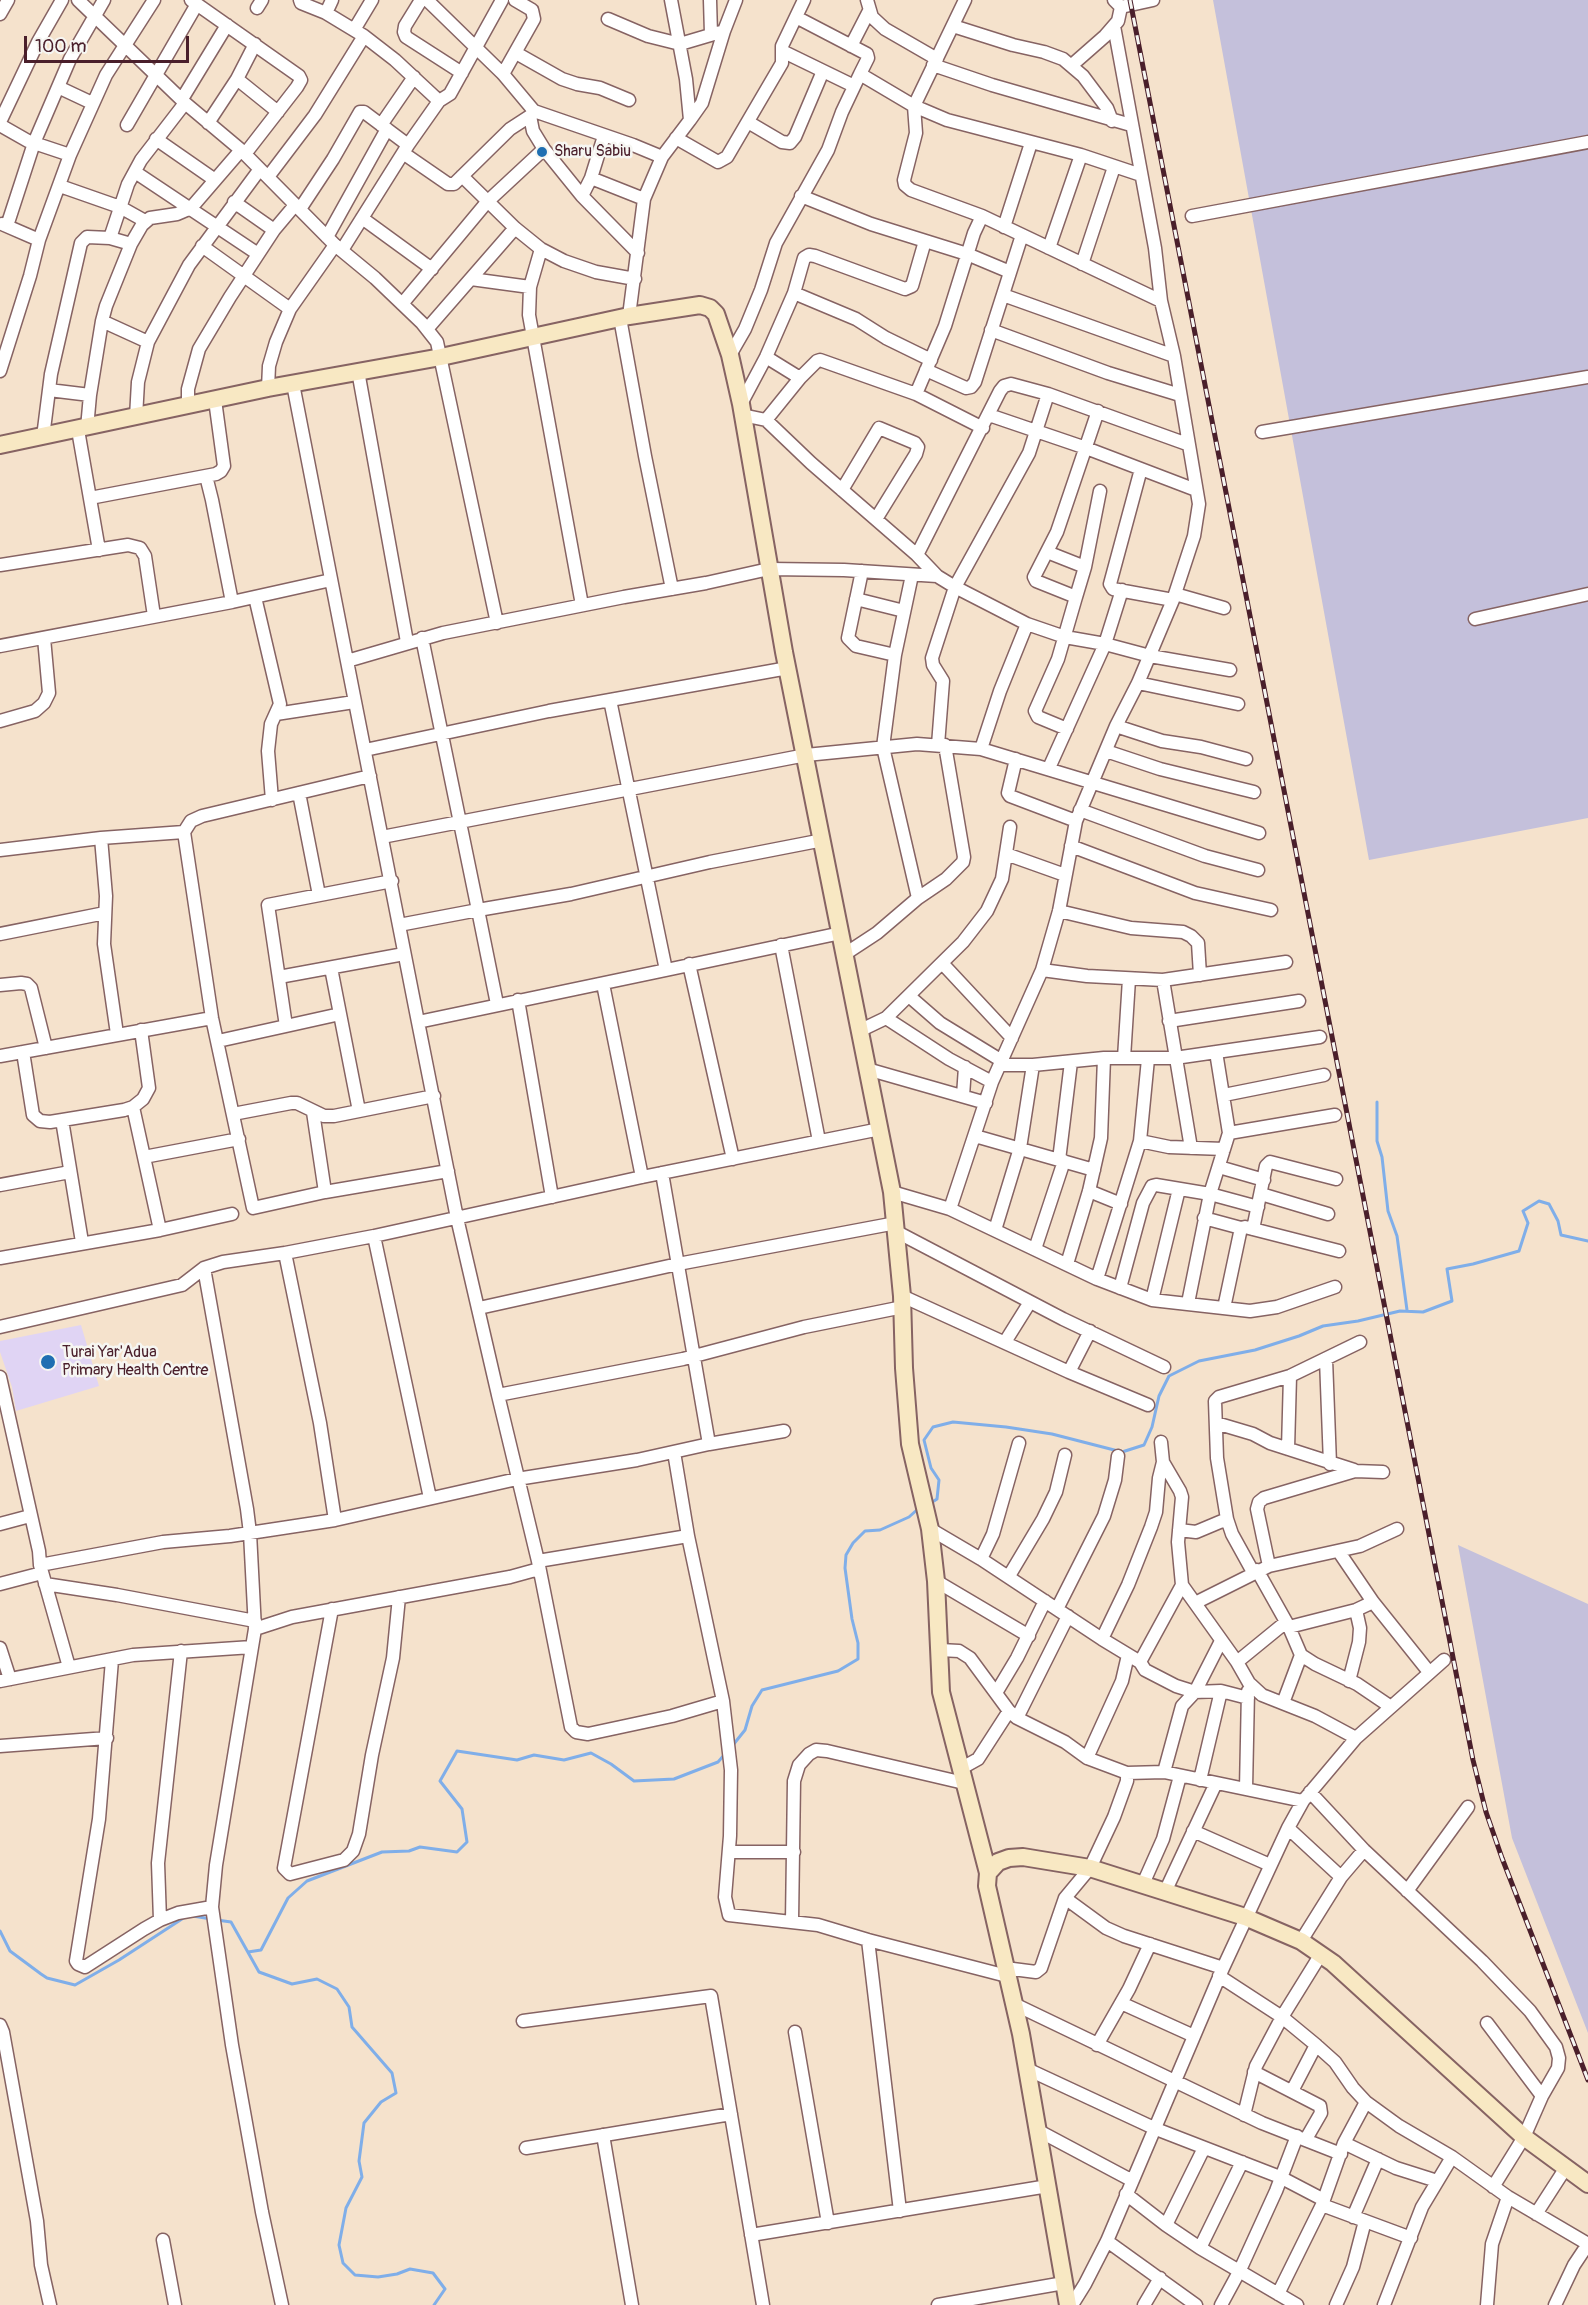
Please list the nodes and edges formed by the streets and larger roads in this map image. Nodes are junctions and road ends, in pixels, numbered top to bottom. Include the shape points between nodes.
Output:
1 (8, 0) edge
2 (62, 0) edge
3 (78, 0) edge
4 (104, 0) edge
5 (154, 0) edge
6 (300, 0) edge
7 (332, 0) edge
8 (372, 0) edge
9 (421, 0) edge
10 (427, 0) edge
11 (502, 0) edge
12 (514, 0) edge
13 (672, 0) edge
14 (710, 0) edge
15 (736, 0) edge
16 (804, 0) edge
17 (965, 0) edge
18 (1153, 0) edge
19 (194, 2) edge
20 (1117, 4) edge
21 (868, 5) edge
22 (326, 13) junction
23 (0, 14) edge
24 (796, 16) junction
25 (96, 17) junction
26 (608, 19) dead end
27 (227, 25) junction
28 (953, 26) junction
29 (1114, 26) junction
30 (724, 31) junction
31 (359, 33) junction
32 (711, 34) junction
33 (255, 44) junction
34 (680, 44) junction
35 (125, 45) junction
36 (851, 46) junction
37 (476, 50) junction
38 (782, 51) junction
39 (516, 53) junction
40 (935, 62) junction
41 (1072, 65) junction
42 (823, 71) junction
43 (462, 73) junction
44 (503, 74) junction
45 (860, 74) junction
46 (156, 76) junction
47 (414, 77) junction
48 (237, 80) junction
49 (854, 86) junction
50 (58, 87) junction
51 (629, 100) dead end
52 (183, 101) junction
53 (440, 101) junction
54 (92, 103) junction
55 (914, 105) junction
56 (278, 112) junction
57 (532, 113) junction
58 (690, 120) junction
59 (1112, 121) junction
60 (748, 122) junction
61 (0, 123) edge
62 (208, 123) junction
63 (127, 125) dead end
64 (1131, 125) junction
65 (384, 127) junction
66 (604, 136) junction
67 (676, 138) junction
68 (156, 139) junction
69 (1588, 142) edge
70 (33, 143) junction
71 (1032, 143) junction
72 (405, 149) junction
73 (544, 149) junction
74 (243, 152) junction
75 (70, 154) junction
76 (1081, 155) junction
77 (662, 158) junction
78 (1114, 167) junction
79 (135, 172) junction
80 (264, 173) junction
81 (1141, 175) junction
82 (462, 176) junction
83 (591, 178) junction
84 (215, 180) junction
85 (60, 186) junction
86 (582, 196) junction
87 (801, 196) junction
88 (644, 199) junction
89 (234, 202) junction
90 (488, 202) junction
91 (120, 207) junction
92 (298, 207) junction
93 (191, 208) junction
94 (981, 216) junction
95 (1192, 216) dead end
96 (362, 218) junction
97 (146, 221) junction
98 (3, 225) edge
99 (216, 226) junction
100 (1004, 227) junction
101 (515, 228) junction
102 (274, 230) junction
103 (1022, 235) junction
104 (110, 238) junction
105 (39, 240) junction
106 (925, 241) junction
107 (131, 244) junction
108 (334, 244) junction
109 (202, 246) junction
110 (1049, 248) junction
111 (542, 249) junction
112 (638, 253) junction
113 (258, 254) junction
114 (967, 254) junction
115 (1082, 264) junction
116 (432, 269) junction
117 (1010, 272) junction
118 (244, 275) junction
119 (471, 279) junction
120 (635, 279) junction
121 (530, 287) junction
122 (794, 293) junction
123 (1003, 295) junction
124 (1161, 301) junction
125 (402, 304) junction
126 (290, 309) junction
127 (624, 317) junction
128 (102, 321) junction
129 (427, 329) junction
130 (992, 330) junction
131 (532, 337) junction
132 (148, 342) junction
133 (730, 355) junction
134 (1174, 356) junction
135 (441, 357) junction
136 (766, 357) junction
137 (928, 365) junction
138 (358, 370) junction
139 (0, 371) edge
140 (1588, 377) edge
141 (800, 378) junction
142 (293, 384) junction
143 (268, 388) junction
144 (49, 390) junction
145 (1048, 393) junction
146 (90, 394) junction
147 (916, 394) junction
148 (1180, 395) junction
149 (215, 400) junction
150 (188, 406) junction
151 (741, 410) junction
152 (1098, 411) junction
153 (989, 415) junction
154 (136, 417) junction
155 (766, 420) junction
156 (983, 428) junction
157 (83, 429) junction
158 (1037, 431) junction
159 (1262, 432) dead end
160 (42, 437) junction
161 (1187, 444) junction
162 (0, 445) edge
163 (1086, 448) junction
164 (1141, 470) junction
165 (206, 476) junction
166 (842, 490) junction
167 (1196, 490) junction
168 (1100, 491) dead end
169 (90, 498) junction
170 (876, 519) junction
171 (99, 550) junction
172 (1047, 552) junction
173 (917, 555) junction
174 (0, 565) edge
175 (1084, 567) junction
176 (769, 569) junction
177 (862, 571) junction
178 (912, 575) junction
179 (937, 576) junction
180 (331, 580) junction
181 (955, 587) junction
182 (672, 589) junction
183 (1122, 590) junction
184 (1588, 594) edge
185 (255, 597) junction
186 (1076, 597) junction
187 (1174, 597) junction
188 (856, 599) junction
189 (232, 602) junction
190 (582, 605) junction
191 (1224, 608) dead end
192 (904, 611) junction
193 (154, 616) junction
194 (1475, 619) dead end
195 (497, 623) junction
196 (1027, 624) junction
197 (1065, 637) junction
198 (44, 638) junction
199 (422, 638) junction
200 (406, 642) junction
201 (1106, 644) junction
202 (0, 646) edge
203 (895, 655) junction
204 (1150, 656) junction
205 (347, 661) junction
206 (788, 668) junction
207 (1230, 670) dead end
208 (1138, 683) junction
209 (610, 700) junction
210 (354, 702) junction
211 (1238, 704) dead end
212 (276, 714) junction
213 (0, 721) edge
214 (1116, 726) junction
215 (1067, 729) junction
216 (442, 734) junction
217 (942, 745) junction
218 (883, 747) junction
219 (981, 749) junction
220 (365, 750) junction
221 (1106, 751) junction
222 (806, 755) junction
223 (1016, 759) junction
224 (1246, 759) dead end
225 (1049, 768) junction
226 (370, 776) junction
227 (1092, 782) junction
228 (628, 788) junction
229 (1254, 792) dead end
230 (299, 793) junction
231 (272, 800) junction
232 (1078, 816) junction
233 (459, 821) junction
234 (1010, 827) dead end
235 (184, 832) junction
236 (1259, 833) dead end
237 (382, 837) junction
238 (101, 838) junction
239 (823, 840) junction
240 (1071, 846) junction
241 (0, 850) edge
242 (1006, 854) junction
243 (1258, 870) dead end
244 (1065, 875) junction
245 (645, 876) junction
246 (392, 881) junction
247 (319, 895) junction
248 (918, 898) junction
249 (478, 910) junction
250 (1271, 910) dead end
251 (1059, 911) junction
252 (105, 913) junction
253 (399, 925) junction
254 (841, 933) junction
255 (0, 934) edge
256 (781, 945) junction
257 (404, 954) junction
258 (845, 954) junction
259 (1286, 962) dead end
260 (942, 963) junction
261 (689, 964) junction
262 (331, 968) junction
263 (666, 970) junction
264 (1042, 970) junction
265 (1200, 975) junction
266 (279, 977) junction
267 (1129, 980) junction
268 (1163, 980) junction
269 (603, 984) junction
270 (0, 985) edge
271 (909, 996) junction
272 (518, 1000) junction
273 (1299, 1001) dead end
274 (497, 1004) junction
275 (340, 1014) junction
276 (212, 1017) junction
277 (886, 1017) junction
278 (1169, 1021) junction
279 (418, 1022) junction
280 (286, 1026) junction
281 (141, 1029) junction
282 (859, 1031) junction
283 (117, 1034) junction
284 (1320, 1037) dead end
285 (1012, 1038) junction
286 (218, 1041) junction
287 (46, 1048) junction
288 (23, 1052) junction
289 (1216, 1052) junction
290 (0, 1056) edge
291 (1104, 1058) junction
292 (1124, 1058) junction
293 (1175, 1058) junction
294 (1148, 1059) junction
295 (1071, 1062) junction
296 (1001, 1063) junction
297 (1033, 1065) junction
298 (965, 1067) junction
299 (867, 1069) junction
300 (1324, 1076) dead end
301 (993, 1082) junction
302 (1224, 1095) junction
303 (434, 1096) junction
304 (963, 1096) junction
305 (986, 1103) junction
306 (133, 1107) junction
307 (359, 1111) junction
308 (313, 1112) junction
309 (233, 1114) junction
310 (1335, 1115) dead end
311 (62, 1120) junction
312 (880, 1129) junction
313 (1229, 1133) junction
314 (975, 1136) junction
315 (239, 1139) junction
316 (1140, 1140) junction
317 (819, 1142) junction
318 (1020, 1148) junction
319 (1191, 1148) junction
320 (1224, 1149) junction
321 (144, 1157) junction
322 (732, 1159) junction
323 (1062, 1161) junction
324 (1219, 1167) junction
325 (1094, 1170) junction
326 (448, 1171) junction
327 (70, 1172) junction
328 (662, 1173) junction
329 (642, 1177) junction
330 (1336, 1179) dead end
331 (1264, 1180) junction
332 (0, 1185) edge
333 (1179, 1189) junction
334 (1089, 1191) junction
335 (325, 1192) junction
336 (892, 1192) junction
337 (1210, 1194) junction
338 (1261, 1194) junction
339 (552, 1197) junction
340 (1121, 1204) junction
341 (1258, 1207) junction
342 (950, 1209) junction
343 (232, 1214) dead end
344 (1328, 1214) dead end
345 (457, 1218) junction
346 (1204, 1218) junction
347 (896, 1228) junction
348 (1247, 1228) junction
349 (160, 1230) junction
350 (995, 1230) junction
351 (374, 1236) junction
352 (82, 1242) junction
353 (1035, 1250) junction
354 (1339, 1251) dead end
355 (285, 1253) junction
356 (0, 1258) edge
357 (678, 1264) junction
358 (1067, 1264) junction
359 (204, 1268) junction
360 (1097, 1279) junction
361 (1335, 1287) dead end
362 (1120, 1288) junction
363 (1152, 1300) junction
364 (903, 1302) junction
365 (1030, 1302) junction
366 (1188, 1303) junction
367 (479, 1308) junction
368 (1224, 1308) junction
369 (0, 1327) edge
370 (1089, 1331) junction
371 (1005, 1342) junction
372 (1360, 1342) dead end
373 (695, 1356) junction
374 (1326, 1359) junction
375 (1164, 1367) dead end
376 (1069, 1372) junction
377 (1290, 1376) junction
378 (0, 1377) edge
379 (498, 1395) junction
380 (1148, 1404) dead end
381 (1216, 1423) junction
382 (784, 1431) dead end
383 (1161, 1442) dead end
384 (1019, 1443) dead end
385 (709, 1444) junction
386 (1288, 1449) junction
387 (674, 1452) junction
388 (1065, 1455) dead end
389 (1118, 1456) dead end
390 (1163, 1462) junction
391 (1330, 1464) junction
392 (1355, 1471) junction
393 (1383, 1472) dead end
394 (518, 1479) junction
395 (430, 1498) junction
396 (30, 1516) junction
397 (1227, 1518) junction
398 (335, 1520) junction
399 (0, 1524) edge
400 (930, 1529) junction
401 (1397, 1529) dead end
402 (1179, 1530) junction
403 (250, 1533) junction
404 (688, 1536) junction
405 (1339, 1552) junction
406 (981, 1558) junction
407 (538, 1565) junction
408 (1260, 1569) junction
409 (42, 1574) junction
410 (1009, 1576) junction
411 (936, 1581) junction
412 (0, 1584) edge
413 (1182, 1585) junction
414 (399, 1597) junction
415 (1045, 1601) junction
416 (1373, 1602) junction
417 (1195, 1603) junction
418 (332, 1609) junction
419 (1057, 1609) junction
420 (1356, 1610) junction
421 (1068, 1616) junction
422 (1288, 1624) junction
423 (255, 1625) junction
424 (1029, 1636) junction
425 (1102, 1639) junction
426 (1221, 1641) junction
427 (252, 1647) junction
428 (0, 1648) edge
429 (940, 1650) junction
430 (181, 1651) junction
431 (1128, 1655) junction
432 (1301, 1655) junction
433 (1444, 1659) dead end
434 (112, 1660) junction
435 (1140, 1662) junction
436 (1237, 1662) junction
437 (69, 1666) junction
438 (1429, 1672) junction
439 (5, 1680) edge
440 (1349, 1681) junction
441 (1249, 1683) junction
442 (1221, 1691) junction
443 (1195, 1692) junction
444 (996, 1693) junction
445 (1248, 1698) junction
446 (723, 1701) junction
447 (1283, 1703) junction
448 (1391, 1707) junction
449 (1013, 1714) junction
450 (106, 1738) junction
451 (1356, 1738) junction
452 (0, 1746) edge
453 (1087, 1758) junction
454 (1164, 1772) junction
455 (1127, 1773) junction
456 (962, 1776) junction
457 (1180, 1776) junction
458 (1200, 1780) junction
459 (1216, 1783) junction
460 (1246, 1789) junction
461 (1307, 1797) junction
462 (1468, 1807) dead end
463 (1287, 1828) junction
464 (1193, 1831) junction
465 (1364, 1850) junction
466 (729, 1852) junction
467 (794, 1852) junction
468 (1270, 1865) junction
469 (1090, 1868) junction
470 (988, 1874) junction
471 (1341, 1876) junction
472 (1143, 1884) junction
473 (1407, 1891) junction
474 (1165, 1892) junction
475 (1065, 1898) junction
476 (212, 1911) junction
477 (1245, 1917) junction
478 (160, 1920) junction
479 (792, 1921) junction
480 (868, 1940) junction
481 (1301, 1941) junction
482 (1150, 1944) junction
483 (1321, 1954) junction
484 (1006, 1972) junction
485 (1221, 1972) junction
486 (1121, 2003) junction
487 (1014, 2004) junction
488 (1282, 2017) junction
489 (523, 2021) dead end
490 (1487, 2023) dead end
491 (0, 2025) edge
492 (795, 2032) dead end
493 (1194, 2036) junction
494 (1097, 2045) junction
495 (1316, 2045) junction
496 (1027, 2069) junction
497 (1254, 2072) junction
498 (1175, 2081) junction
499 (1292, 2091) junction
500 (1542, 2096) junction
501 (1366, 2102) junction
502 (731, 2114) junction
503 (1244, 2115) junction
504 (1156, 2129) junction
505 (1039, 2131) junction
506 (603, 2135) junction
507 (1524, 2137) junction
508 (1301, 2138) junction
509 (526, 2148) dead end
510 (1204, 2148) junction
511 (1342, 2149) junction
512 (1452, 2157) junction
513 (1378, 2159) junction
514 (1242, 2162) junction
515 (1565, 2169) junction
516 (1280, 2177) junction
517 (1131, 2180) junction
518 (1437, 2181) junction
519 (1588, 2184) edge
520 (1048, 2186) junction
521 (1492, 2187) junction
522 (1126, 2194) junction
523 (1508, 2198) junction
524 (1323, 2202) junction
525 (900, 2211) junction
526 (1536, 2214) junction
527 (1359, 2219) junction
528 (828, 2223) junction
529 (1166, 2225) junction
530 (751, 2235) junction
531 (1411, 2238) junction
532 (163, 2240) dead end
533 (1107, 2241) junction
534 (1588, 2244) edge
535 (1200, 2248) junction
536 (1240, 2270) junction
537 (1160, 2278) junction
538 (1065, 2283) junction
539 (1278, 2294) junction
540 (1188, 2302) edge
541 (50, 2305) edge
542 (175, 2305) edge
543 (282, 2305) edge
544 (632, 2305) edge
545 (763, 2305) edge
546 (938, 2305) edge
547 (1070, 2305) edge
548 (1144, 2305) edge
549 (1221, 2305) edge
550 (1295, 2305) edge
551 (1336, 2305) edge
552 (1384, 2305) edge
553 (1486, 2305) edge
554 (1555, 2305) edge

1 - 23 street
2 - 61 street
3 - 25 street
4 - 25 street
5 - 35 street
6 - 22 street
7 - 22 street
8 - 31 street
9 - 43 street via 405,27 406,37
10 - 37 street
11 - 37 street
12 - 39 street via 534,14
13 - 34 street
14 - 32 street
15 - 30 street
16 - 24 street
17 - 28 street
18 - 20 street
19 - 27 street
19 - 46 street
20 - 29 street via 1118,21
21 - 36 street
21 - 40 street via 872,17 885,29
22 - 31 street
24 - 36 street
24 - 38 street
25 - 35 street
25 - 50 street
26 - 34 street
27 - 33 street
27 - 52 street
28 - 40 street
28 - 41 street via 1044,52
29 - 41 street
29 - 64 street
30 - 32 street
30 - 58 street via 702,103
31 - 47 street
31 - 80 street via 321,106
32 - 34 street
33 - 48 street
33 - 56 street via 301,80
34 - 58 street
35 - 46 street
35 - 54 street
36 - 45 street via 868,56
37 - 43 street
37 - 44 street
38 - 42 street
38 - 60 street via 782,63
39 - 44 street
39 - 51 street via 562,79
40 - 55 street
40 - 59 street
41 - 59 street via 1107,108
42 - 49 street
42 - 60 street via 790,143
43 - 53 street via 450,94
44 - 57 street
45 - 49 street
45 - 55 street
46 - 52 street
46 - 63 street
47 - 53 street
47 - 65 street
48 - 56 street
48 - 62 street
49 - 87 street via 828,150
50 - 54 street
50 - 70 street
52 - 62 street
52 - 68 street
53 - 72 street
54 - 75 street
55 - 71 street via 966,126
55 - 94 street via 915,133 905,185
56 - 74 street
57 - 66 street
57 - 73 street via 533,131
57 - 82 street
58 - 67 street
59 - 64 street
60 - 67 street via 723,161 718,162
61 - 70 street
62 - 74 street
64 - 81 street
65 - 72 street
65 - 92 street via 360,112 333,159
65 - 108 street
66 - 77 street
66 - 83 street
67 - 77 street
68 - 79 street
68 - 84 street
69 - 95 street
70 - 75 street
70 - 98 street
71 - 76 street
71 - 100 street
72 - 82 street via 448,184
72 - 96 street
73 - 86 street
73 - 90 street
74 - 80 street
74 - 84 street
75 - 85 street
76 - 78 street
76 - 110 street
77 - 88 street
78 - 81 street
78 - 115 street
79 - 91 street
79 - 93 street
80 - 89 street
80 - 92 street
81 - 124 street
82 - 90 street
83 - 86 street
83 - 88 street
84 - 93 street
85 - 91 street
85 - 105 street
86 - 112 street
87 - 106 street
87 - 133 street via 771,254 761,290
88 - 112 street
89 - 99 street
89 - 102 street
90 - 101 street
90 - 116 street
91 - 97 street
91 - 104 street
92 - 102 street
92 - 108 street
93 - 97 street
93 - 99 street
94 - 100 street
94 - 114 street
96 - 108 street
96 - 116 street
97 - 107 street
98 - 105 street
99 - 109 street
99 - 113 street
100 - 103 street
101 - 111 street
101 - 119 street
102 - 113 street
103 - 110 street
103 - 117 street
104 - 107 street
104 - 144 street via 87,237 81,243
105 - 139 street
106 - 114 street
106 - 122 street via 909,288 809,255 800,265
107 - 128 street
108 - 125 street
108 - 126 street
109 - 118 street
109 - 132 street
110 - 115 street
111 - 120 street via 585,268
111 - 121 street
112 - 120 street
113 - 118 street
114 - 117 street
114 - 137 street via 945,326
115 - 124 street
116 - 125 street
117 - 123 street
118 - 126 street
118 - 150 street via 199,350 190,375
119 - 121 street
119 - 129 street
120 - 127 street
121 - 131 street
122 - 136 street
122 - 137 street via 856,319
123 - 130 street
123 - 134 street
124 - 134 street
125 - 129 street
126 - 143 street via 269,366
127 - 131 street
127 - 133 street via 700,305 710,308 716,314
127 - 182 street via 645,456
128 - 132 street
128 - 146 street
129 - 135 street via 437,342
130 - 137 street via 971,387 966,388
130 - 148 street
131 - 135 street
131 - 190 street
132 - 154 street via 138,382
133 - 151 street
134 - 148 street
135 - 138 street
135 - 195 street
136 - 141 street
136 - 151 street
137 - 147 street
138 - 142 street
138 - 200 street
140 - 159 street
141 - 147 street via 820,360
141 - 155 street
142 - 143 street
142 - 180 street
143 - 149 street
144 - 146 street
144 - 160 street
145 - 152 street
145 - 153 street via 1011,384 1004,386
145 - 158 street
146 - 157 street
147 - 156 street
148 - 161 street
149 - 150 street
149 - 165 street via 224,466
150 - 154 street
151 - 155 street
151 - 176 street
152 - 161 street
152 - 163 street
153 - 156 street
153 - 158 street
154 - 157 street
155 - 166 street
156 - 173 street
157 - 160 street
157 - 169 street
158 - 163 street
158 - 181 street via 1029,453
160 - 162 street
161 - 167 street
163 - 164 street
163 - 172 street
164 - 167 street
164 - 183 street via 1110,584 1113,589
165 - 169 street
165 - 189 street
166 - 170 street
166 - 170 street via 879,428 915,443 916,454
167 - 187 street via 1199,504 1194,536
168 - 175 street
169 - 171 street
170 - 173 street
171 - 174 street
171 - 193 street via 128,545 140,548 146,556
172 - 175 street
172 - 186 street via 1036,571 1036,581
173 - 179 street
175 - 186 street
176 - 177 street
176 - 182 street
176 - 206 street
177 - 178 street
177 - 188 street
178 - 179 street
178 - 192 street
179 - 181 street
180 - 185 street
180 - 205 street
181 - 196 street
181 - 217 street via 932,658 944,681
182 - 190 street
183 - 187 street
183 - 201 street
184 - 194 street
185 - 189 street
185 - 212 street via 280,704
186 - 197 street
187 - 191 street
187 - 204 street
188 - 192 street
188 - 203 street via 851,643
189 - 193 street
190 - 195 street
192 - 203 street
193 - 198 street
195 - 199 street
196 - 197 street
196 - 219 street
197 - 201 street
197 - 215 street via 1035,711 1038,717
198 - 202 street
198 - 213 street via 49,693 44,704 36,711
199 - 200 street
199 - 216 street
200 - 205 street
201 - 204 street
201 - 215 street
203 - 218 street
204 - 207 street
204 - 208 street
205 - 210 street
206 - 209 street
206 - 222 street
208 - 211 street
208 - 214 street
209 - 216 street
209 - 228 street
210 - 212 street
210 - 220 street
212 - 231 street via 268,751
214 - 221 street
214 - 224 street via 1162,741
215 - 225 street
216 - 220 street
216 - 233 street
217 - 218 street
217 - 219 street
217 - 248 street via 964,857 946,879
218 - 222 street
218 - 248 street
219 - 223 street
220 - 226 street
221 - 227 street
221 - 229 street
222 - 228 street
222 - 239 street
223 - 225 street
223 - 232 street via 1010,796
225 - 227 street
226 - 230 street
226 - 237 street
227 - 232 street
227 - 236 street
228 - 233 street
228 - 245 street
230 - 231 street
230 - 247 street
231 - 235 street via 202,816 191,821
232 - 240 street
232 - 243 street
233 - 237 street
233 - 249 street
234 - 242 street
235 - 238 street
235 - 276 street
237 - 246 street
238 - 241 street
238 - 252 street
239 - 245 street
239 - 254 street
240 - 244 street
240 - 250 street via 1195,893
242 - 244 street
242 - 260 street via 1002,879 987,911
244 - 251 street
245 - 249 street
245 - 263 street
246 - 247 street
246 - 253 street
247 - 266 street via 267,905
248 - 258 street
249 - 253 street
249 - 274 street
251 - 264 street
251 - 265 street via 1131,928 1183,932 1198,943
252 - 255 street
252 - 283 street via 104,945
253 - 257 street
254 - 256 street
254 - 258 street
256 - 261 street
256 - 317 street
257 - 262 street
257 - 279 street
258 - 282 street
259 - 265 street
260 - 271 street
260 - 285 street
261 - 263 street
261 - 322 street
262 - 266 street
262 - 275 street
263 - 269 street
264 - 267 street
264 - 285 street
265 - 268 street
266 - 280 street
267 - 268 street
267 - 292 street
268 - 278 street
269 - 272 street
269 - 329 street
270 - 287 street via 21,983 31,988
271 - 277 street
271 - 296 street via 940,1023
272 - 274 street
272 - 339 street
273 - 278 street
274 - 279 street
275 - 280 street
275 - 307 street
276 - 281 street
276 - 286 street
277 - 282 street
277 - 298 street
278 - 293 street
279 - 303 street
280 - 286 street
281 - 283 street
281 - 306 street via 149,1088
282 - 299 street
283 - 287 street
284 - 289 street
285 - 296 street
286 - 309 street
287 - 288 street
288 - 290 street
288 - 311 street via 33,1115 50,1122
289 - 293 street
289 - 302 street
291 - 292 street
291 - 295 street
291 - 325 street via 1101,1138
292 - 294 street
293 - 294 street
293 - 319 street
294 - 316 street
295 - 297 street
295 - 323 street
296 - 297 street
296 - 301 street
297 - 318 street
298 - 301 street
298 - 304 street
299 - 304 street
299 - 312 street
300 - 302 street
301 - 305 street
302 - 313 street
303 - 307 street
303 - 326 street
304 - 305 street
305 - 314 street
306 - 311 street
306 - 321 street
307 - 308 street via 324,1116
308 - 309 street via 291,1103
308 - 335 street
309 - 315 street
310 - 313 street
311 - 327 street
312 - 317 street
312 - 336 street
313 - 320 street
314 - 318 street
314 - 342 street
315 - 321 street
315 - 335 street via 253,1208
316 - 319 street
316 - 340 street
317 - 322 street
318 - 323 street
318 - 350 street
319 - 320 street
320 - 324 street
321 - 349 street
322 - 328 street
323 - 325 street
323 - 353 street
324 - 331 street
324 - 337 street
325 - 334 street
326 - 335 street
326 - 345 street
327 - 332 street
327 - 352 street
328 - 329 street
328 - 357 street
329 - 339 street
330 - 331 street via 1270,1161
331 - 338 street
333 - 337 street
333 - 362 street via 1156,1185 1148,1191
333 - 363 street
334 - 340 street
334 - 358 street
336 - 342 street
336 - 347 street
337 - 341 street
337 - 346 street
338 - 341 street
338 - 344 street
339 - 345 street
340 - 360 street
341 - 348 street
342 - 350 street
343 - 349 street
345 - 351 street
345 - 367 street
346 - 348 street
346 - 366 street
347 - 357 street
347 - 364 street
347 - 365 street
348 - 354 street
348 - 368 street
349 - 352 street
350 - 353 street
351 - 355 street
351 - 395 street
352 - 356 street
353 - 358 street
355 - 359 street
355 - 398 street via 320,1423
357 - 367 street
357 - 373 street
358 - 360 street
359 - 369 street via 182,1285
359 - 403 street
360 - 362 street
361 - 368 street via 1277,1307 1250,1311
362 - 363 street
363 - 366 street
364 - 371 street
364 - 373 street
364 - 400 street via 910,1444
365 - 370 street
365 - 371 street
366 - 368 street
367 - 379 street
370 - 375 street
370 - 376 street
371 - 376 street
372 - 374 street
373 - 379 street
373 - 385 street
374 - 377 street
374 - 391 street
376 - 380 street
377 - 381 street via 1219,1397 1214,1406
377 - 386 street
378 - 396 street
379 - 394 street
381 - 386 street
381 - 397 street via 1217,1458
382 - 385 street
383 - 390 street
384 - 406 street via 993,1534
385 - 387 street
386 - 391 street
387 - 394 street
387 - 404 street
388 - 410 street via 1056,1492
389 - 419 street via 1104,1516
390 - 402 street via 1180,1491
390 - 425 street via 1151,1527
391 - 392 street
392 - 393 street
392 - 408 street via 1259,1502
394 - 395 street
394 - 407 street
395 - 398 street
396 - 399 street
396 - 409 street
397 - 402 street via 1196,1532
397 - 408 street via 1232,1534
398 - 403 street
400 - 406 street
400 - 411 street
401 - 405 street
402 - 413 street
403 - 409 street via 163,1542
403 - 423 street
404 - 407 street
404 - 446 street
405 - 408 street
405 - 416 street
406 - 410 street
407 - 414 street via 510,1576
407 - 446 street via 571,1727 576,1732 588,1734
408 - 417 street
408 - 422 street
409 - 412 street
409 - 423 street
409 - 437 street
410 - 415 street
411 - 424 street
411 - 429 street
413 - 417 street
413 - 435 street
414 - 418 street
414 - 418 street via 393,1658 353,1851 344,1860 290,1874 284,1868
415 - 419 street
415 - 424 street
416 - 420 street
416 - 438 street
417 - 426 street
418 - 423 street
419 - 421 street
420 - 422 street
420 - 440 street via 1359,1642
421 - 425 street
421 - 449 street
422 - 432 street
422 - 436 street
423 - 427 street
424 - 444 street
425 - 431 street
426 - 436 street
426 - 443 street
427 - 430 street
427 - 476 street
428 - 439 street
429 - 444 street via 959,1651 970,1658
429 - 456 street via 941,1692
430 - 434 street
430 - 478 street via 158,1863
431 - 435 street
431 - 453 street via 1122,1681
432 - 440 street
432 - 447 street
433 - 438 street
434 - 437 street
434 - 450 street
435 - 443 street via 1145,1670
436 - 441 street
437 - 439 street
438 - 448 street
440 - 448 street
441 - 445 street
441 - 447 street via 1262,1695
442 - 443 street
442 - 445 street
442 - 458 street
443 - 454 street via 1182,1707
444 - 449 street
445 - 460 street
446 - 466 street via 731,1770
447 - 451 street
448 - 451 street
449 - 453 street
449 - 456 street
450 - 452 street
450 - 478 street via 78,1964 85,1967
451 - 461 street
453 - 455 street
454 - 455 street
454 - 457 street
455 - 469 street via 1114,1817
456 - 467 street via 816,1750 799,1766 794,1781
456 - 470 street
457 - 458 street
457 - 472 street via 1163,1839
458 - 459 street
459 - 460 street
459 - 464 street
460 - 461 street
461 - 463 street
461 - 465 street
462 - 473 street
463 - 468 street
463 - 471 street
464 - 468 street
464 - 474 street
465 - 471 street
465 - 473 street
466 - 467 street
466 - 479 street via 725,1897 729,1915
467 - 479 street
468 - 477 street
469 - 470 street via 1023,1857 998,1862
469 - 472 street
469 - 475 street
470 - 484 street via 987,1886
471 - 481 street
472 - 474 street
473 - 500 street via 1522,2003 1556,2046 1558,2068
474 - 477 street
475 - 482 street via 1106,1928
475 - 484 street via 1039,1971
476 - 478 street via 178,1913
476 - 543 street via 262,2212
477 - 481 street
477 - 485 street
479 - 480 street
480 - 484 street
480 - 525 street
481 - 483 street
482 - 485 street
482 - 486 street
483 - 488 street
483 - 507 street
484 - 487 street
485 - 488 street
485 - 493 street
486 - 493 street
486 - 494 street
487 - 494 street
487 - 496 street
488 - 495 street
488 - 497 street
489 - 502 street via 711,1996
490 - 500 street
491 - 541 street
492 - 528 street
493 - 498 street
494 - 498 street
495 - 499 street
495 - 501 street via 1335,2062
496 - 504 street
496 - 505 street
497 - 499 street
497 - 503 street
498 - 503 street
498 - 504 street
499 - 508 street via 1320,2106 1320,2113
500 - 507 street
501 - 511 street
501 - 512 street
502 - 506 street
502 - 530 street
503 - 508 street
504 - 510 street
504 - 517 street
505 - 517 street
505 - 520 street
506 - 509 street
506 - 544 street
507 - 515 street
507 - 521 street
508 - 511 street
508 - 516 street
510 - 514 street
510 - 529 street
511 - 513 street
511 - 524 street
512 - 518 street
512 - 521 street
513 - 518 street
513 - 527 street
514 - 516 street
514 - 535 street
515 - 519 street
515 - 526 street
516 - 524 street
516 - 536 street
517 - 522 street
518 - 531 street
520 - 525 street
520 - 538 street
521 - 523 street
522 - 529 street
522 - 533 street
523 - 526 street
523 - 553 street via 1492,2244
524 - 527 street
524 - 539 street
525 - 528 street
526 - 534 street
527 - 531 street
527 - 551 street via 1353,2267
528 - 530 street
529 - 535 street
530 - 545 street
531 - 552 street
532 - 542 street
533 - 537 street
533 - 547 street
534 - 554 street
535 - 536 street
536 - 539 street
536 - 549 street
537 - 540 street
537 - 548 street
538 - 546 street
538 - 547 street
539 - 550 street

